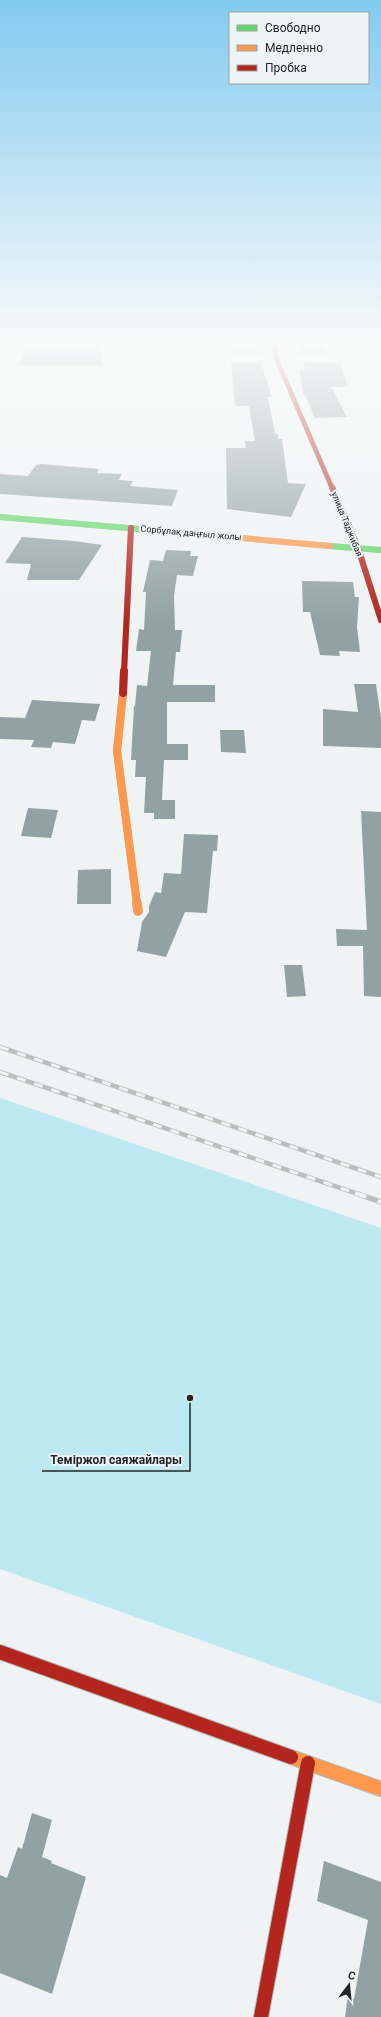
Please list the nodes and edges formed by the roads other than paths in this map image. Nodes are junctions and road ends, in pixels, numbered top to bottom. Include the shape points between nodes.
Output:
1 (309, 435) edge
2 (0, 517) edge
3 (131, 528) junction
4 (358, 548) junction
5 (381, 550) edge
6 (381, 620) edge
7 (138, 911) dead end
8 (0, 1652) edge
9 (308, 1763) junction
10 (381, 1789) edge
11 (261, 2017) edge

1 - 4 street, улица Таджибая
2 - 3 street, Сорбұлақ даңғыл жолы
3 - 4 street, Сорбұлақ даңғыл жолы
3 - 7 street via 123,698 117,751
4 - 5 street, Сорбұлақ даңғыл жолы
4 - 6 street, улица Таджибая
8 - 9 street
9 - 10 street
9 - 11 street

